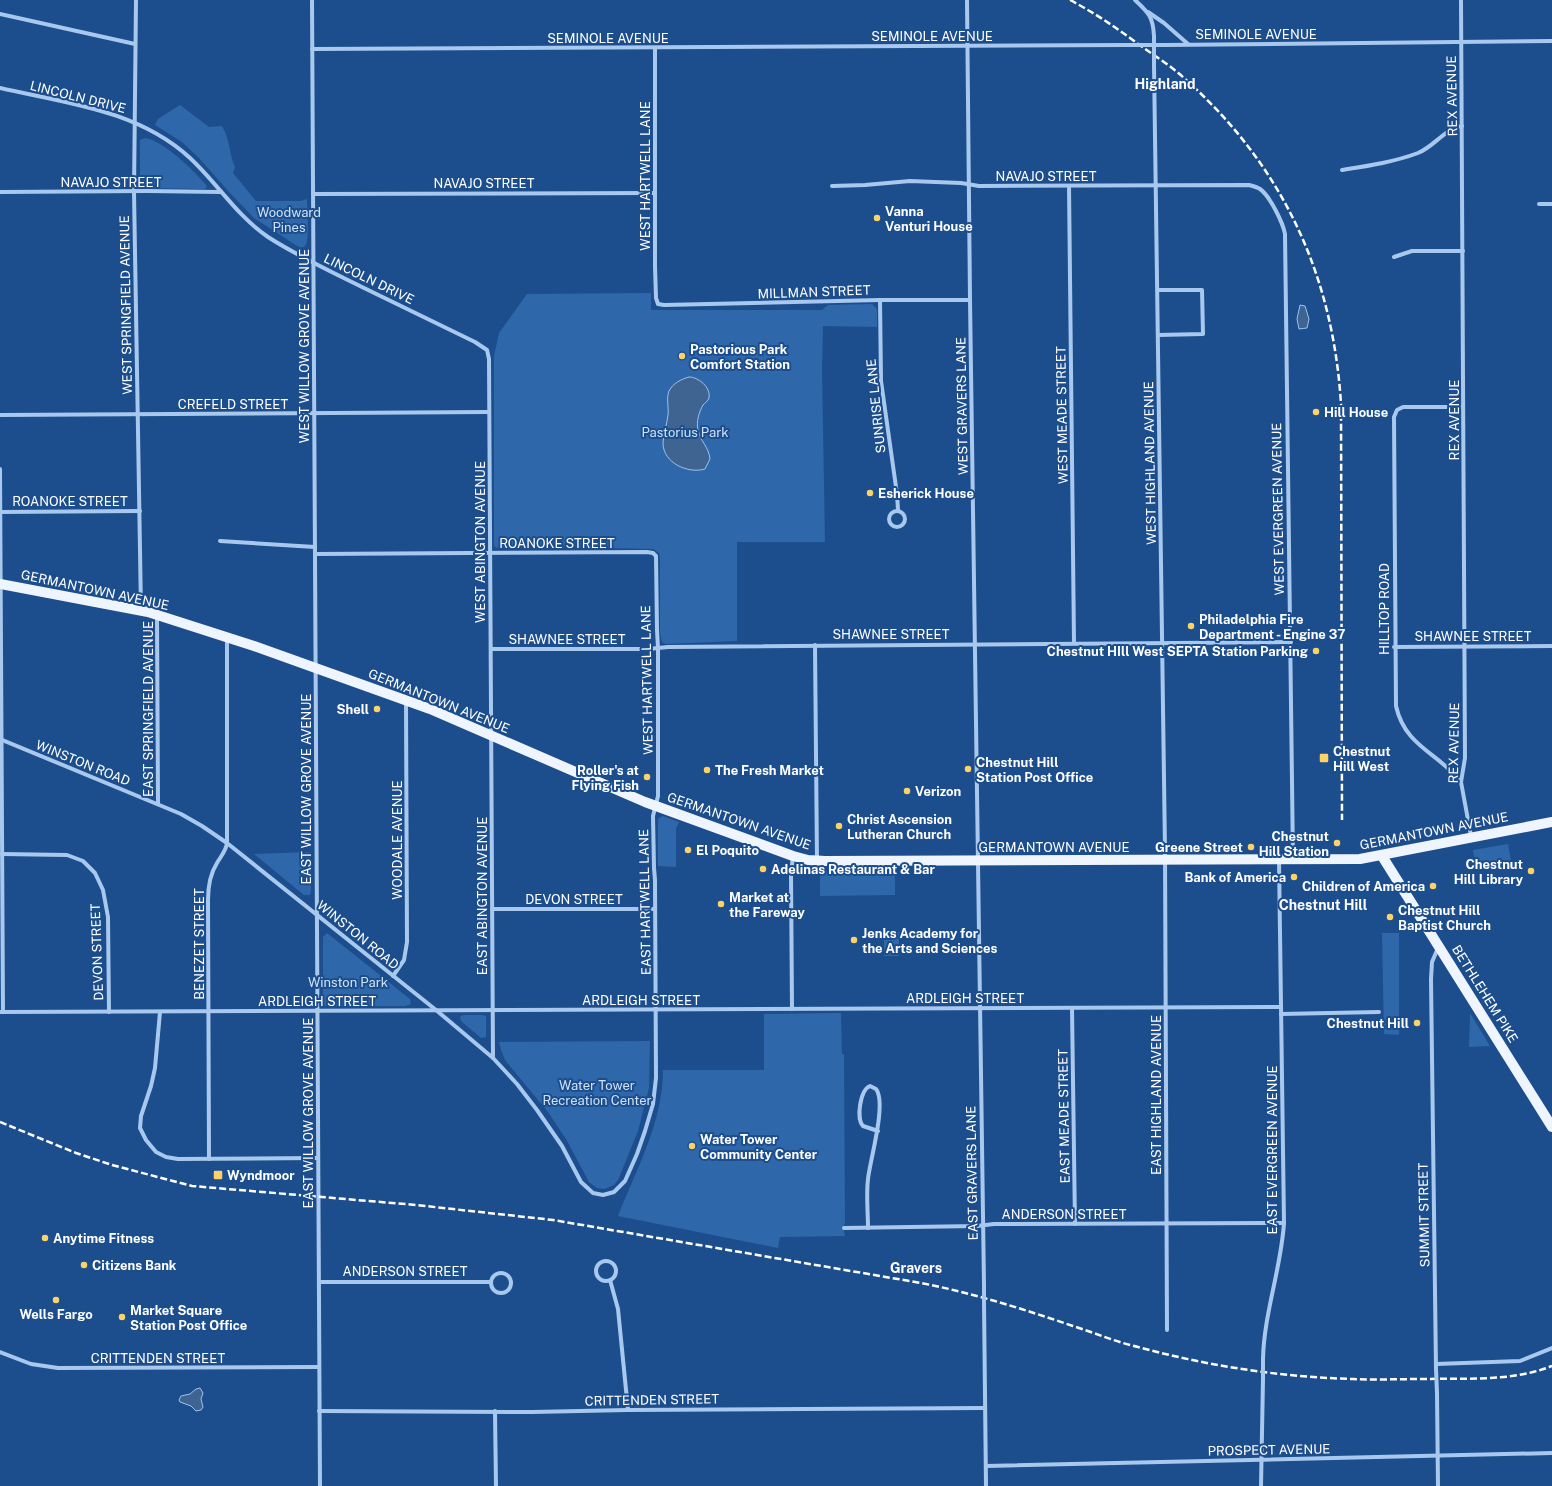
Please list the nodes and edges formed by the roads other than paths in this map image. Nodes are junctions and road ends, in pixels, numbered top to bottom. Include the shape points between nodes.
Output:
1 (136, 0) edge
2 (312, 0) edge
3 (967, 0) edge
4 (1135, 0) edge
5 (1461, 0) edge
6 (1148, 12) junction
7 (0, 14) edge
8 (1552, 41) edge
9 (1461, 42) junction
10 (135, 44) junction
11 (1189, 44) junction
12 (1154, 45) junction
13 (968, 46) junction
14 (655, 48) junction
15 (312, 50) junction
16 (0, 88) edge
17 (134, 122) junction
18 (1462, 126) junction
19 (1342, 170) dead end
20 (969, 185) junction
21 (832, 186) dead end
22 (1069, 186) junction
23 (1156, 186) junction
24 (1260, 189) joint
25 (0, 192) edge
26 (134, 192) junction
27 (221, 192) junction
28 (655, 192) junction
29 (313, 194) junction
30 (1539, 204) dead end
31 (1552, 204) edge
32 (1463, 251) junction
33 (1394, 257) dead end
34 (313, 263) junction
35 (1158, 290) junction
36 (880, 300) junction
37 (970, 300) junction
38 (658, 304) joint
39 (1158, 335) junction
40 (487, 350) joint
41 (1463, 407) junction
42 (489, 412) junction
43 (314, 414) junction
44 (0, 415) edge
45 (138, 415) junction
46 (0, 469) edge
47 (898, 510) junction
48 (140, 511) junction
49 (0, 512) edge
50 (220, 541) dead end
51 (315, 547) junction
52 (491, 553) junction
53 (315, 554) junction
54 (655, 554) joint
55 (0, 584) edge
56 (141, 610) junction
57 (157, 614) junction
58 (227, 637) junction
59 (1291, 642) junction
60 (1074, 643) junction
61 (1162, 643) junction
62 (975, 644) junction
63 (815, 645) junction
64 (1464, 646) junction
65 (1552, 646) edge
66 (1394, 647) junction
67 (658, 648) junction
68 (491, 649) junction
69 (316, 668) junction
70 (406, 700) junction
71 (491, 735) junction
72 (1, 739) edge
73 (1461, 782) junction
74 (158, 804) junction
75 (656, 806) junction
76 (1552, 822) edge
77 (1, 833) edge
78 (1471, 838) junction
79 (227, 843) junction
80 (2, 854) junction
81 (793, 856) junction
82 (1382, 856) junction
83 (1165, 860) junction
84 (1279, 860) junction
85 (1293, 860) junction
86 (817, 861) junction
87 (979, 861) junction
88 (492, 909) junction
89 (655, 909) junction
90 (317, 915) junction
91 (1439, 946) junction
92 (393, 976) junction
93 (1281, 1007) junction
94 (980, 1008) junction
95 (1072, 1008) junction
96 (1166, 1008) junction
97 (792, 1009) junction
98 (436, 1010) junction
99 (493, 1010) junction
100 (656, 1010) junction
101 (317, 1011) junction
102 (2, 1012) edge
103 (108, 1012) junction
104 (160, 1012) junction
105 (208, 1012) junction
106 (1379, 1012) dead end
107 (1281, 1014) junction
108 (493, 1058) junction
109 (1552, 1126) edge
110 (878, 1131) junction
111 (318, 1158) junction
112 (209, 1159) junction
113 (603, 1195) joint
114 (1284, 1223) junction
115 (1075, 1224) junction
116 (1167, 1224) junction
117 (983, 1226) junction
118 (844, 1228) dead end
119 (868, 1228) junction
120 (610, 1280) junction
121 (319, 1282) junction
122 (491, 1282) junction
123 (1167, 1330) dead end
124 (1552, 1348) edge
125 (0, 1352) edge
126 (1436, 1364) junction
127 (319, 1367) junction
128 (985, 1408) junction
129 (628, 1410) junction
130 (319, 1411) junction
131 (495, 1411) junction
132 (1552, 1453) edge
133 (1438, 1456) junction
134 (1262, 1460) junction
135 (986, 1466) junction
136 (320, 1486) edge
137 (496, 1486) edge
138 (986, 1486) edge
139 (1261, 1486) edge
140 (1438, 1486) edge

1 - 10 street, WEST SPRINGFIELD AVENUE
2 - 15 street, WEST WILLOW GROVE AVENUE
3 - 13 street, WEST GRAVERS LANE
4 - 6 street
5 - 9 street, REX AVENUE
6 - 11 street
6 - 12 street, WEST HIGHLAND AVENUE, bridge via 1153,24
7 - 10 street
8 - 9 street, SEMINOLE AVENUE
9 - 11 street, SEMINOLE AVENUE
9 - 18 street, REX AVENUE
10 - 17 street, WEST SPRINGFIELD AVENUE
11 - 12 street, SEMINOLE AVENUE, bridge
12 - 13 street, SEMINOLE AVENUE, bridge
12 - 23 street, WEST HIGHLAND AVENUE, bridge
13 - 14 street, SEMINOLE AVENUE
13 - 20 street, WEST GRAVERS LANE
14 - 15 street, SEMINOLE AVENUE
14 - 28 street, WEST HARTWELL LANE
15 - 29 street, WEST WILLOW GROVE AVENUE
16 - 17 street, LINCOLN DRIVE via 100,110
17 - 26 street, WEST SPRINGFIELD AVENUE
17 - 27 street, LINCOLN DRIVE via 179,149
18 - 19 street via 1448,131 1418,153
18 - 32 street, REX AVENUE
20 - 21 street, NAVAJO STREET via 910,181
20 - 22 street, NAVAJO STREET
20 - 37 street, WEST GRAVERS LANE
22 - 23 street, NAVAJO STREET
22 - 60 street, WEST MEADE STREET
23 - 24 street, NAVAJO STREET via 1249,185
23 - 35 street, WEST HIGHLAND AVENUE
24 - 59 street, WEST EVERGREEN AVENUE via 1280,219 1285,234
25 - 26 street, NAVAJO STREET
26 - 27 street, NAVAJO STREET
26 - 45 street, WEST SPRINGFIELD AVENUE
27 - 34 street, LINCOLN DRIVE via 266,235
28 - 29 street, NAVAJO STREET
28 - 38 street, WEST HARTWELL LANE via 655,288
29 - 34 street, WEST WILLOW GROVE AVENUE
30 - 31 street
32 - 33 street via 1412,251
32 - 41 street, REX AVENUE
34 - 40 street, LINCOLN DRIVE via 476,342
34 - 43 street, WEST WILLOW GROVE AVENUE
35 - 39 street, WEST HIGHLAND AVENUE
35 - 39 street via 1202,290 1203,334
36 - 37 street, MILLMAN STREET
36 - 38 street, MILLMAN STREET
36 - 47 street, SUNRISE LANE via 881,381
37 - 62 street, WEST GRAVERS LANE
39 - 61 street, WEST HIGHLAND AVENUE
40 - 42 street, WEST ABINGTON AVENUE
41 - 64 street, REX AVENUE
41 - 66 street, HILLTOP ROAD via 1404,407 1396,410
42 - 43 street, CREFELD STREET
42 - 52 street, WEST ABINGTON AVENUE
43 - 45 street, CREFELD STREET
43 - 51 street, WEST WILLOW GROVE AVENUE
44 - 45 street, CREFELD STREET
45 - 48 street, WEST SPRINGFIELD AVENUE
46 - 49 street
47 - 47 street, SUNRISE LANE via 890,514 889,519 891,524 898,527 905,522 903,512
48 - 49 street, ROANOKE STREET
48 - 56 street, WEST SPRINGFIELD AVENUE
49 - 55 street
50 - 51 street
51 - 53 street, WEST WILLOW GROVE AVENUE
52 - 53 street, ROANOKE STREET
52 - 54 street, ROANOKE STREET
52 - 68 street, WEST ABINGTON AVENUE
53 - 69 street, WEST WILLOW GROVE AVENUE
54 - 67 street, WEST HARTWELL LANE
55 - 56 main road, GERMANTOWN AVENUE
55 - 72 street
56 - 57 main road, GERMANTOWN AVENUE
57 - 58 main road, GERMANTOWN AVENUE
57 - 74 street, EAST SPRINGFIELD AVENUE
58 - 69 main road, GERMANTOWN AVENUE
58 - 79 street, BENEZET STREET
59 - 61 street, SHAWNEE STREET
59 - 85 street, WEST EVERGREEN AVENUE
60 - 61 street, SHAWNEE STREET
60 - 62 street, SHAWNEE STREET
61 - 83 street, WEST HIGHLAND AVENUE
62 - 63 street, SHAWNEE STREET
62 - 87 street, WEST GRAVERS LANE
63 - 67 street, SHAWNEE STREET
63 - 86 street
64 - 65 street, SHAWNEE STREET
64 - 66 street, SHAWNEE STREET
64 - 73 street, REX AVENUE via 1465,758
66 - 73 street, HILLTOP ROAD via 1395,696 1400,720 1411,738
67 - 68 street, SHAWNEE STREET
67 - 75 street, WEST HARTWELL LANE
68 - 71 street, WEST ABINGTON AVENUE
69 - 70 main road, GERMANTOWN AVENUE
69 - 90 street, EAST WILLOW GROVE AVENUE
70 - 71 main road, GERMANTOWN AVENUE
70 - 92 street, WOODALE AVENUE via 408,942 404,960
71 - 75 main road, GERMANTOWN AVENUE
71 - 88 street, EAST ABINGTON AVENUE
72 - 74 street, WINSTON ROAD
72 - 77 street
73 - 78 street, REX AVENUE
74 - 79 street, WINSTON ROAD via 191,819
75 - 81 main road, GERMANTOWN AVENUE
75 - 89 street, EAST HARTWELL LANE via 653,816
76 - 78 main road, GERMANTOWN AVENUE
77 - 80 street
78 - 82 main road, GERMANTOWN AVENUE
79 - 90 street, WINSTON ROAD
79 - 105 street, BENEZET STREET via 225,852 214,869 208,889
80 - 102 street
80 - 103 street, DEVON STREET via 67,855 83,861 95,873 102,884 107,909
81 - 86 main road, GERMANTOWN AVENUE
81 - 97 street
82 - 85 main road, GERMANTOWN AVENUE
82 - 91 main road, BETHLEHEM PIKE
83 - 84 main road, GERMANTOWN AVENUE
83 - 87 main road, GERMANTOWN AVENUE
83 - 96 street, EAST HIGHLAND AVENUE
84 - 85 main road, GERMANTOWN AVENUE
84 - 93 street, EAST EVERGREEN AVENUE
86 - 87 main road, GERMANTOWN AVENUE
87 - 94 street, EAST GRAVERS LANE
88 - 89 street, DEVON STREET
88 - 99 street, EAST ABINGTON AVENUE
89 - 100 street, EAST HARTWELL LANE
90 - 92 street, WINSTON ROAD
90 - 101 street, EAST WILLOW GROVE AVENUE
91 - 109 main road, BETHLEHEM PIKE
91 - 126 street, SUMMIT STREET via 1432,962 1431,974
92 - 98 street, WINSTON ROAD
93 - 96 street, ARDLEIGH STREET
93 - 107 street, EAST EVERGREEN AVENUE
94 - 95 street, ARDLEIGH STREET
94 - 97 street, ARDLEIGH STREET
94 - 117 street, EAST GRAVERS LANE
95 - 96 street, ARDLEIGH STREET
95 - 115 street, EAST MEADE STREET
96 - 116 street, EAST HIGHLAND AVENUE
97 - 100 street, ARDLEIGH STREET
98 - 99 street, ARDLEIGH STREET
98 - 101 street, ARDLEIGH STREET
98 - 108 street, WINSTON ROAD
99 - 100 street, ARDLEIGH STREET
99 - 108 street, EAST ABINGTON AVENUE
100 - 113 street, EAST HARTWELL LANE via 656,1085 648,1119 639,1150 625,1181 614,1192
101 - 105 street, ARDLEIGH STREET
101 - 111 street, EAST WILLOW GROVE AVENUE
102 - 103 street, ARDLEIGH STREET
103 - 104 street, ARDLEIGH STREET
104 - 105 street, ARDLEIGH STREET
104 - 112 street via 155,1068 140,1122 142,1132 156,1152 166,1157
105 - 112 street, BENEZET STREET
106 - 107 street
107 - 114 street, EAST EVERGREEN AVENUE
108 - 113 street, WINSTON ROAD via 537,1110 562,1146 584,1186 593,1193
110 - 110 street via 863,1126 859,1120 862,1095 866,1087 870,1086 876,1089 880,1096
110 - 119 street via 868,1181
111 - 112 street
111 - 121 street, EAST WILLOW GROVE AVENUE
114 - 116 street, ANDERSON STREET
114 - 134 street, EAST EVERGREEN AVENUE, bridge via 1265,1330
115 - 116 street, ANDERSON STREET
115 - 117 street, ANDERSON STREET
116 - 123 street, EAST HIGHLAND AVENUE
117 - 119 street, ANDERSON STREET
117 - 128 street, EAST GRAVERS LANE, bridge
118 - 119 street, ANDERSON STREET
120 - 120 street via 615,1275 616,1267 611,1262 604,1261 598,1265 596,1272 603,1280
120 - 129 street via 618,1309
121 - 122 street, ANDERSON STREET
121 - 127 street, EAST WILLOW GROVE AVENUE
122 - 122 street, ANDERSON STREET via 494,1290 499,1293 508,1290 510,1285 510,1279 502,1274 496,1275
124 - 126 street via 1520,1362
125 - 127 street, CRITTENDEN STREET via 31,1364 58,1368
126 - 133 street, SUMMIT STREET, bridge
127 - 130 street, EAST WILLOW GROVE AVENUE
128 - 129 street, CRITTENDEN STREET
128 - 135 street, EAST GRAVERS LANE
129 - 131 street, CRITTENDEN STREET
130 - 131 street, CRITTENDEN STREET
130 - 136 street, EAST WILLOW GROVE AVENUE
131 - 137 street
132 - 133 street, PROSPECT AVENUE
133 - 134 street, PROSPECT AVENUE
133 - 140 street, SUMMIT STREET
134 - 135 street, PROSPECT AVENUE
134 - 139 street, EAST EVERGREEN AVENUE
135 - 138 street, EAST GRAVERS LANE

